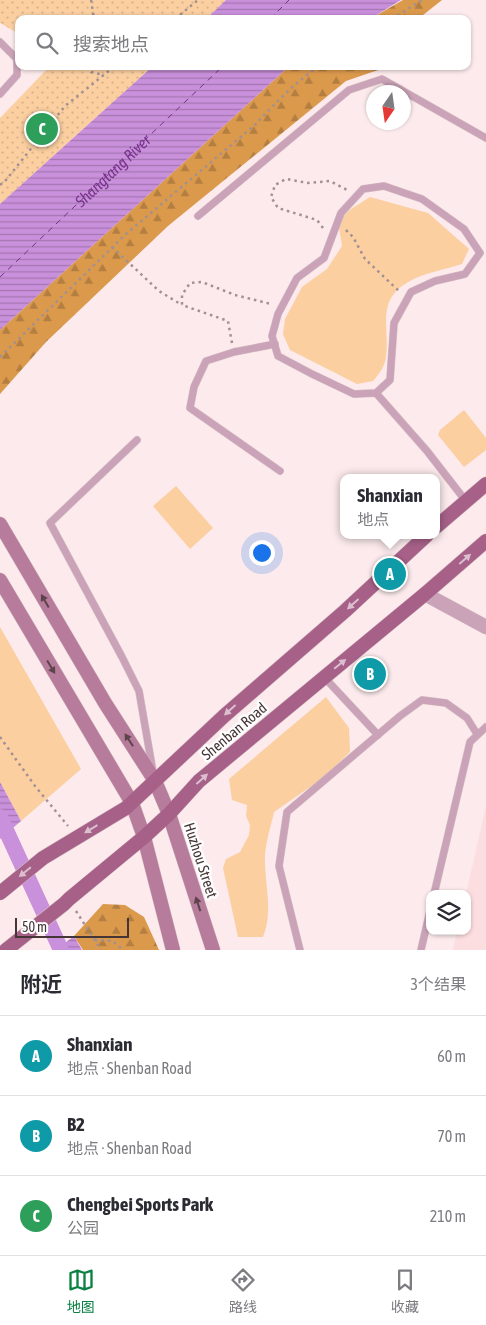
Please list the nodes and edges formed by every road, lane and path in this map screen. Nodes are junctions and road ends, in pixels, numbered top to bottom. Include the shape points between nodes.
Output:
1 (91, 0) edge
2 (198, 0) edge
3 (422, 0) edge
4 (93, 15) edge
5 (180, 15) edge
6 (398, 15) edge
7 (0, 42) edge
8 (15, 56) edge
9 (17, 70) edge
10 (90, 70) edge
11 (110, 70) edge
12 (313, 70) edge
13 (104, 75) junction
14 (0, 94) edge
15 (486, 138) edge
16 (0, 185) edge
17 (356, 196) junction
18 (198, 216) dead end
19 (338, 222) junction
20 (332, 239) junction
21 (112, 247) junction
22 (408, 299) junction
23 (182, 305) junction
24 (282, 307) junction
25 (274, 344) junction
26 (234, 352) junction
27 (0, 357) edge
28 (376, 393) junction
29 (137, 440) dead end
30 (280, 470) dead end
31 (486, 484) edge
32 (465, 500) junction
33 (440, 523) edge
34 (1, 527) edge
35 (423, 539) edge
36 (486, 541) edge
37 (0, 580) edge
38 (425, 594) junction
39 (486, 627) edge
40 (324, 677) junction
41 (486, 727) edge
42 (477, 734) junction
43 (378, 735) junction
44 (0, 737) edge
45 (155, 781) junction
46 (132, 803) junction
47 (169, 814) junction
48 (77, 837) junction
49 (144, 837) junction
50 (4, 890) edge
51 (435, 890) edge
52 (66, 901) junction
53 (426, 928) edge
54 (94, 940) junction
55 (11, 946) edge
56 (101, 950) edge
57 (122, 950) edge
58 (173, 950) edge
59 (213, 950) edge
60 (300, 950) edge
61 (421, 950) edge

1 - 4 path
2 - 5 path
3 - 6 path
7 - 8 lane
9 - 14 lane via 17,75
10 - 13 path
11 - 13 path
12 - 21 path via 256,124
13 - 16 path via 65,106
15 - 18 lane via 382,79 348,90
17 - 19 lane via 341,213
17 - 20 path via 330,181 308,183 286,178 276,185 271,196 278,208 317,220
17 - 22 lane via 363,189 384,186 422,199 464,229 480,253 465,274 435,281 411,292
19 - 20 lane
19 - 22 path via 353,237 365,259
20 - 24 lane via 324,258 297,278
21 - 23 path via 159,291
21 - 27 path
22 - 28 lane via 394,323 390,380
23 - 24 path via 182,296 190,283 202,282 234,295
23 - 26 path via 228,321
24 - 25 lane via 272,336
25 - 26 lane
25 - 28 lane via 278,356 312,374 354,394
26 - 30 lane via 206,361 194,387 190,408
28 - 32 lane
29 - 45 lane via 50,523 139,691
31 - 32 main road
32 - 33 main road
45 -> 34 main road, Huzhou Street
35 -> 45 main road, Shenban Road
38 -> 36 main road, Shenban Road
37 -> 46 main road
38 - 39 street
40 -> 38 main road, Shenban Road
40 - 43 lane
47 -> 40 main road, Shenban Road via 199,781
41 - 42 lane
42 - 43 lane via 467,718 446,703 422,700
42 - 51 lane via 470,742
43 - 60 lane via 287,812 278,866
44 - 48 path
45 - 46 main road, Shenban Road
45 - 47 main road, Huzhou Street
46 -> 48 main road, Shenban Road
46 - 49 main road
47 - 49 main road, Shenban Road
59 -> 47 main road, Huzhou Street
48 -> 50 main road, Shenban Road via 42,858
49 - 52 main road, Shenban Road
49 - 58 main road
52 - 54 path
52 - 55 main road, Shenban Road
53 - 61 lane
54 - 56 path
54 - 57 path via 113,941

